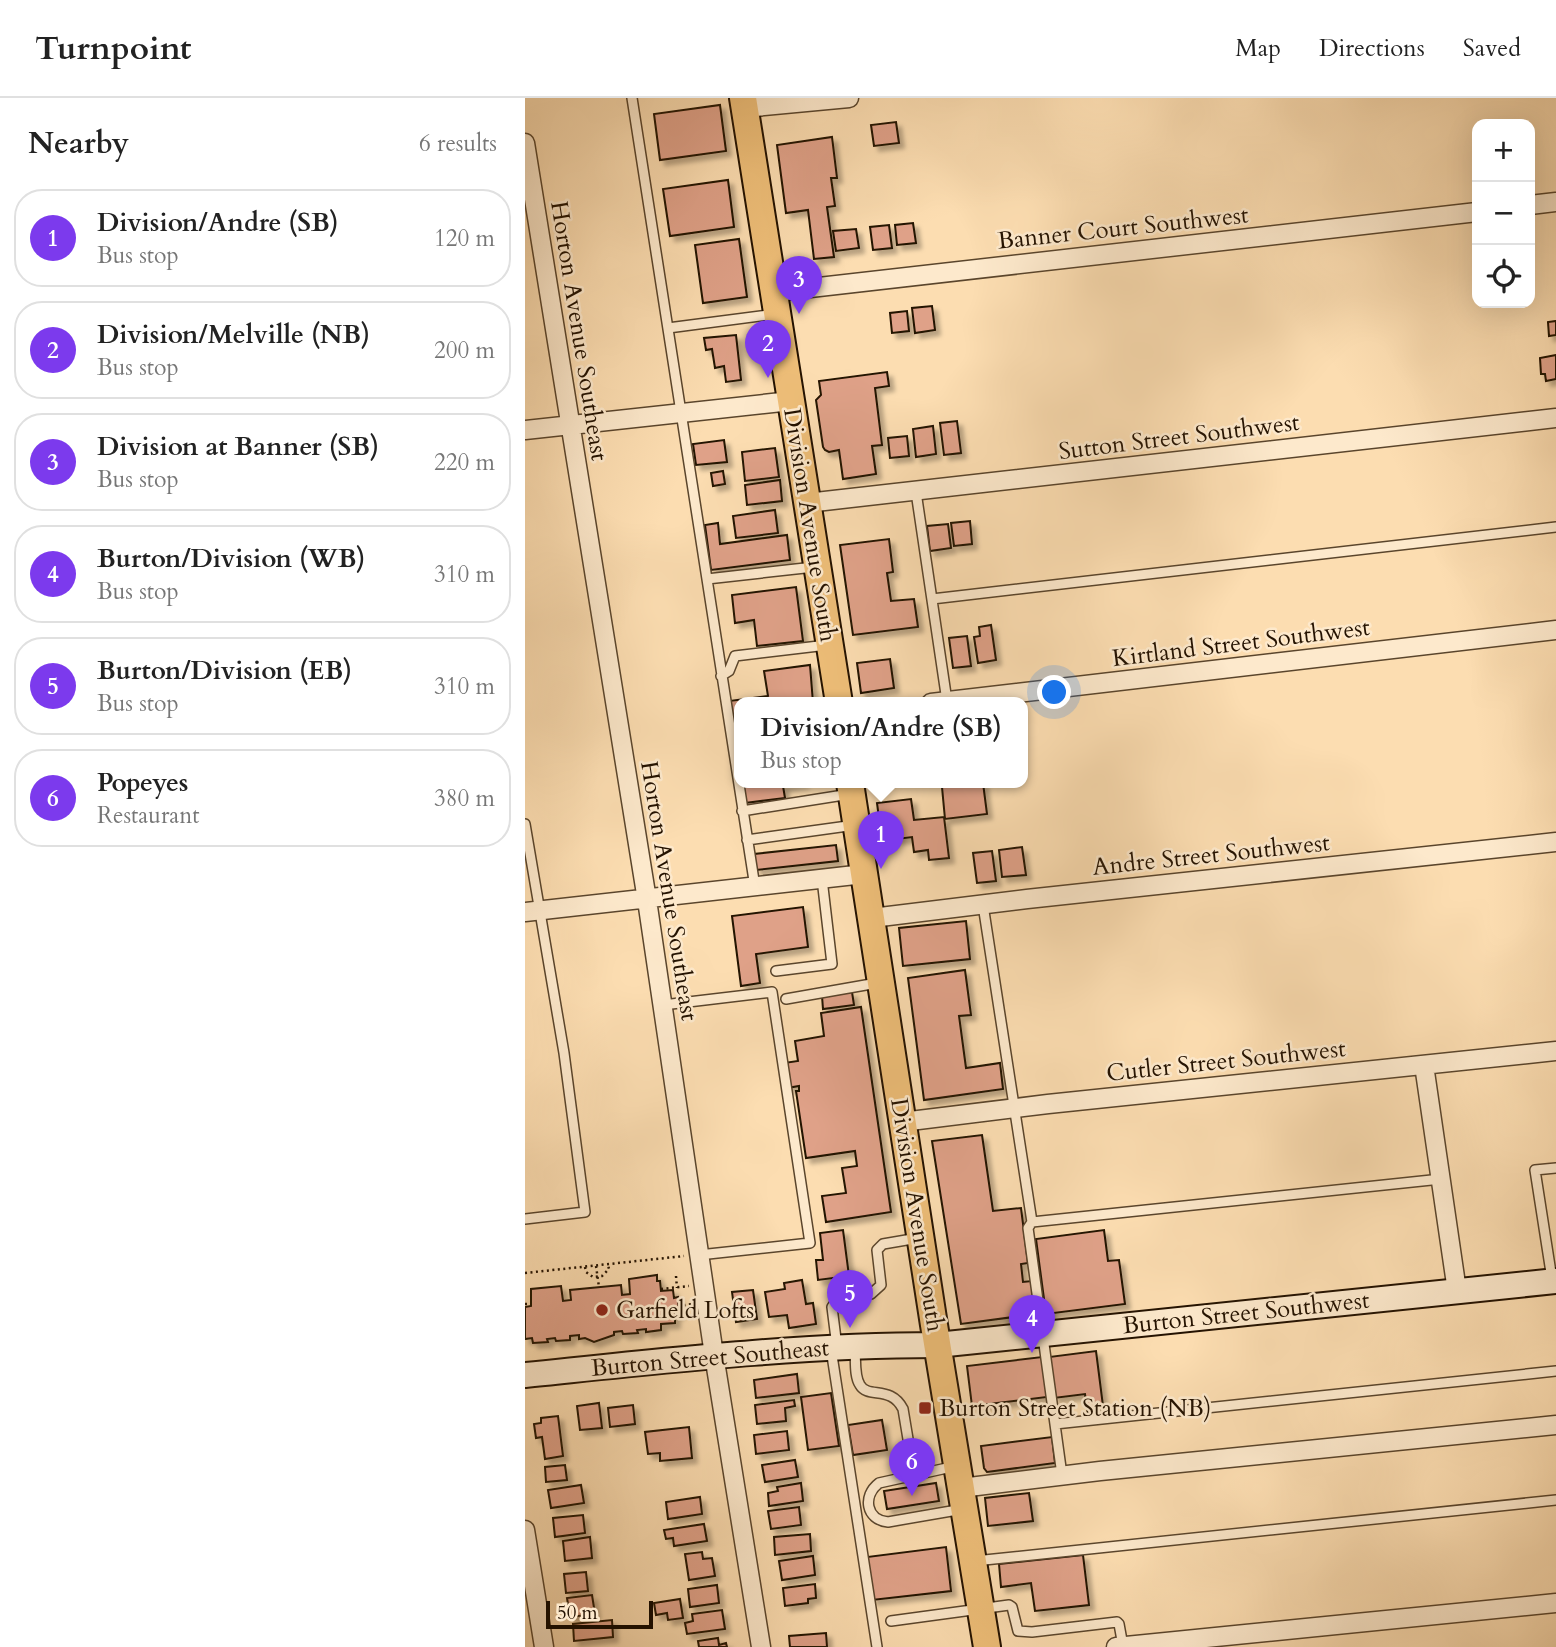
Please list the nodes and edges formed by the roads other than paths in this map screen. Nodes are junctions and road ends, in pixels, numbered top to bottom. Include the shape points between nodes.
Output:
1 (632, 98) edge
2 (849, 98) edge
3 (744, 103) edge
4 (525, 143) edge
5 (1556, 202) edge
6 (1535, 204) edge
7 (1472, 213) edge
8 (776, 303) junction
9 (668, 328) junction
10 (791, 401) junction
11 (681, 413) junction
12 (1556, 418) edge
13 (569, 426) junction
14 (525, 430) edge
15 (916, 492) junction
16 (807, 503) junction
17 (1556, 527) edge
18 (816, 567) junction
19 (707, 579) junction
20 (932, 599) junction
21 (1556, 630) edge
22 (828, 645) junction
23 (721, 676) junction
24 (838, 697) edge
25 (939, 697) edge
26 (982, 697) edge
27 (734, 760) edge
28 (738, 788) edge
29 (851, 788) edge
30 (742, 811) junction
31 (525, 824) edge
32 (857, 824) junction
33 (747, 840) junction
34 (1556, 842) edge
35 (865, 874) junction
36 (822, 879) junction
37 (755, 887) junction
38 (647, 900) junction
39 (983, 905) junction
40 (532, 911) edge
41 (872, 918) junction
42 (776, 971) dead end
43 (882, 982) junction
44 (786, 999) dead end
45 (663, 1004) junction
46 (1556, 1051) edge
47 (1424, 1065) junction
48 (1015, 1108) junction
49 (902, 1122) junction
50 (1556, 1168) edge
51 (1441, 1179) junction
52 (525, 1219) edge
53 (1032, 1223) junction
54 (920, 1238) junction
55 (692, 1255) junction
56 (1554, 1281) edge
57 (1457, 1291) junction
58 (1042, 1334) junction
59 (937, 1345) junction
60 (841, 1347) junction
61 (714, 1355) junction
62 (1556, 1371) edge
63 (525, 1375) edge
64 (1055, 1424) junction
65 (1556, 1425) edge
66 (914, 1475) junction
67 (1062, 1475) junction
68 (961, 1488) junction
69 (1556, 1500) edge
70 (525, 1530) edge
71 (973, 1561) junction
72 (1556, 1603) edge
73 (981, 1609) junction
74 (891, 1621) dead end
75 (1122, 1646) edge
76 (544, 1647) edge
77 (761, 1647) edge
78 (877, 1647) edge
79 (986, 1647) edge
80 (1116, 1647) edge

1 - 9 lane
2 - 3 street
3 - 8 main road, Division Avenue South
4 - 13 street, Horton Avenue Southeast
5 - 6 street
7 - 8 street, Banner Court Southwest
8 - 9 lane
8 - 10 main road, Division Avenue South
9 - 11 lane
10 - 11 street
10 - 16 main road, Division Avenue South
11 - 13 street
11 - 19 lane
12 - 15 street, Sutton Street Southwest
13 - 14 street
13 - 38 street, Horton Avenue Southeast
15 - 16 street, Sutton Street Southwest
15 - 20 lane
16 - 18 main road, Division Avenue South
17 - 20 lane
18 - 19 lane
18 - 22 main road, Division Avenue South
19 - 23 lane
20 - 25 lane
21 - 26 street, Kirtland Street Southwest
22 - 23 lane via 735,656 729,671
22 - 24 main road, Division Avenue South
23 - 27 lane
28 - 30 lane
29 - 30 lane
29 - 32 main road, Division Avenue South
30 - 33 lane
31 - 40 lane
32 - 33 lane
32 - 35 main road, Division Avenue South
33 - 37 lane
34 - 39 street, Andre Street Southwest
35 - 36 street
35 - 41 main road, Division Avenue South
36 - 37 street
36 - 42 lane via 832,964
37 - 38 street
38 - 40 street
38 - 45 street, Horton Avenue Southeast
39 - 41 street, Andre Street Southwest
39 - 48 lane
40 - 52 lane via 564,1053 585,1212
41 - 43 main road, Division Avenue South
43 - 44 lane
43 - 49 main road, Division Avenue South
45 - 55 street, Horton Avenue Southeast
45 - 55 lane via 772,992 810,1242
46 - 47 street, Cutler Street Southwest
47 - 48 street, Cutler Street Southwest
47 - 51 street
48 - 49 street, Cutler Street Southwest
48 - 53 lane
49 - 54 main road, Division Avenue South
50 - 56 lane via 1535,1170
51 - 53 lane
51 - 57 street
53 - 58 lane via 1028,1228
54 - 59 main road, Division Avenue South
54 - 60 lane via 883,1244 877,1250 881,1285 871,1294 838,1298 832,1307
55 - 61 street, Horton Avenue Southeast
56 - 57 main road, Burton Street Southwest
57 - 58 main road, Burton Street Southwest
58 - 59 main road, Burton Street Southwest
58 - 64 lane
59 - 60 main road, Burton Street Southeast
59 - 68 main road, Division Avenue South
60 - 61 main road, Burton Street Southeast
60 - 66 lane via 866,1391 898,1399
60 - 78 lane
61 - 63 main road, Burton Street Southeast
61 - 77 street, Horton Avenue Southeast
62 - 64 lane
64 - 67 lane
65 - 67 street
66 - 68 lane
66 - 68 lane via 872,1488 868,1500 873,1516 888,1522
67 - 68 street
68 - 71 main road, Division Avenue South
69 - 71 lane
70 - 76 street
71 - 73 main road, Division Avenue South
72 - 75 street
73 - 74 lane
73 - 75 lane via 1009,1605 1018,1631 1024,1633 1117,1622
73 - 79 main road, Division Avenue South
75 - 80 street

